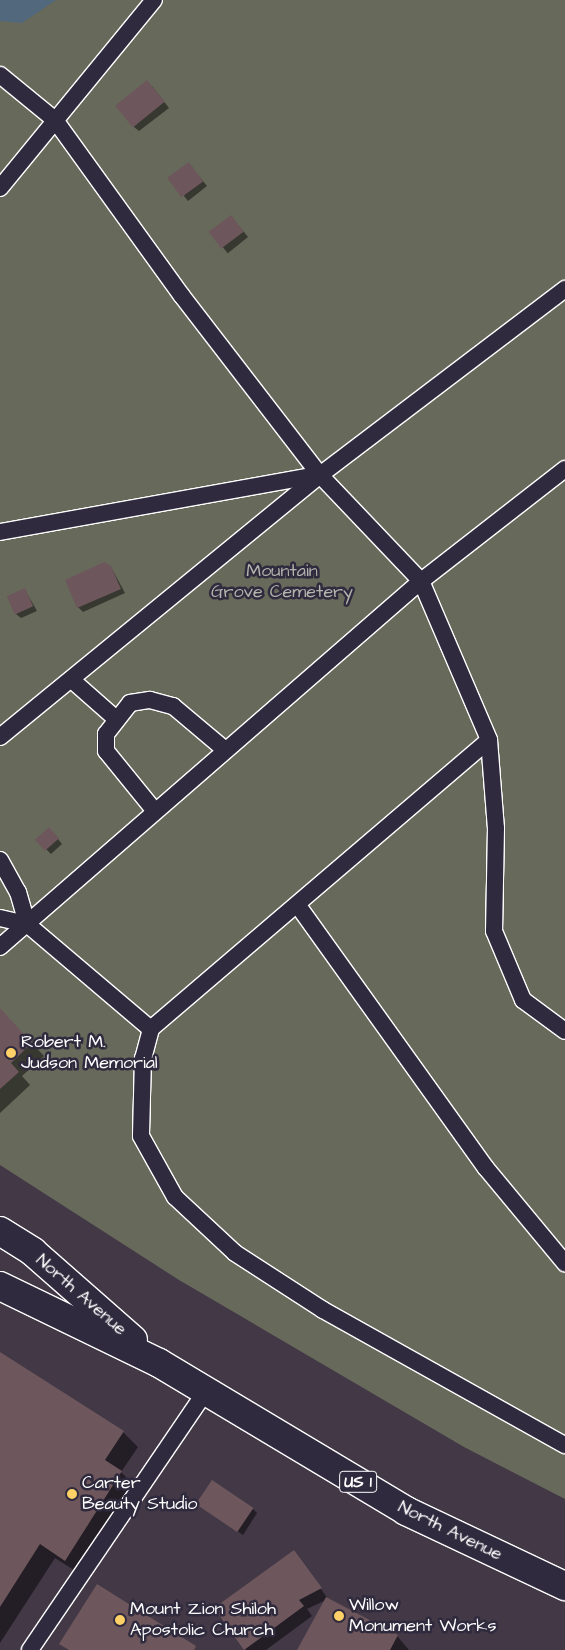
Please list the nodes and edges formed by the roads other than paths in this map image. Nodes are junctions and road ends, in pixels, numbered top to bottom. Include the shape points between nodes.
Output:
1 (154, 0) edge
2 (0, 75) edge
3 (55, 120) junction
4 (0, 188) edge
5 (565, 289) edge
6 (565, 469) edge
7 (320, 474) junction
8 (0, 532) edge
9 (421, 580) junction
10 (73, 681) junction
11 (115, 718) junction
12 (0, 737) edge
13 (489, 740) junction
14 (224, 749) junction
15 (154, 810) junction
16 (0, 860) edge
17 (299, 907) junction
18 (0, 918) edge
19 (27, 924) junction
20 (0, 947) edge
21 (151, 1029) junction
22 (565, 1031) edge
23 (0, 1232) edge
24 (565, 1263) edge
25 (0, 1286) edge
26 (158, 1362) junction
27 (206, 1391) junction
28 (565, 1445) edge
29 (565, 1586) edge
30 (30, 1650) edge

1 - 3 lane
2 - 3 lane
3 - 4 lane
3 - 7 lane via 182,296
5 - 7 lane
6 - 9 lane
7 - 8 lane
7 - 9 lane
7 - 10 lane
9 - 13 lane
9 - 14 lane
10 - 11 lane
10 - 12 lane
11 - 14 lane via 130,703 150,700 173,706
11 - 15 lane via 106,734 106,751
13 - 17 lane
13 - 22 lane via 496,828 494,931 523,1000
14 - 15 lane
15 - 19 lane
16 - 19 lane via 18,892
17 - 21 lane
17 - 24 lane via 486,1168
18 - 19 lane
19 - 20 lane
19 - 21 lane
21 - 28 lane via 143,1058 141,1136 175,1197 235,1253 323,1310
23 - 26 main road, North Avenue / US 1 via 33,1252
25 - 26 main road, North Avenue / US 1
26 - 27 main road, North Avenue / US 1
27 - 29 main road, North Avenue / US 1 via 406,1511
27 - 30 lane

